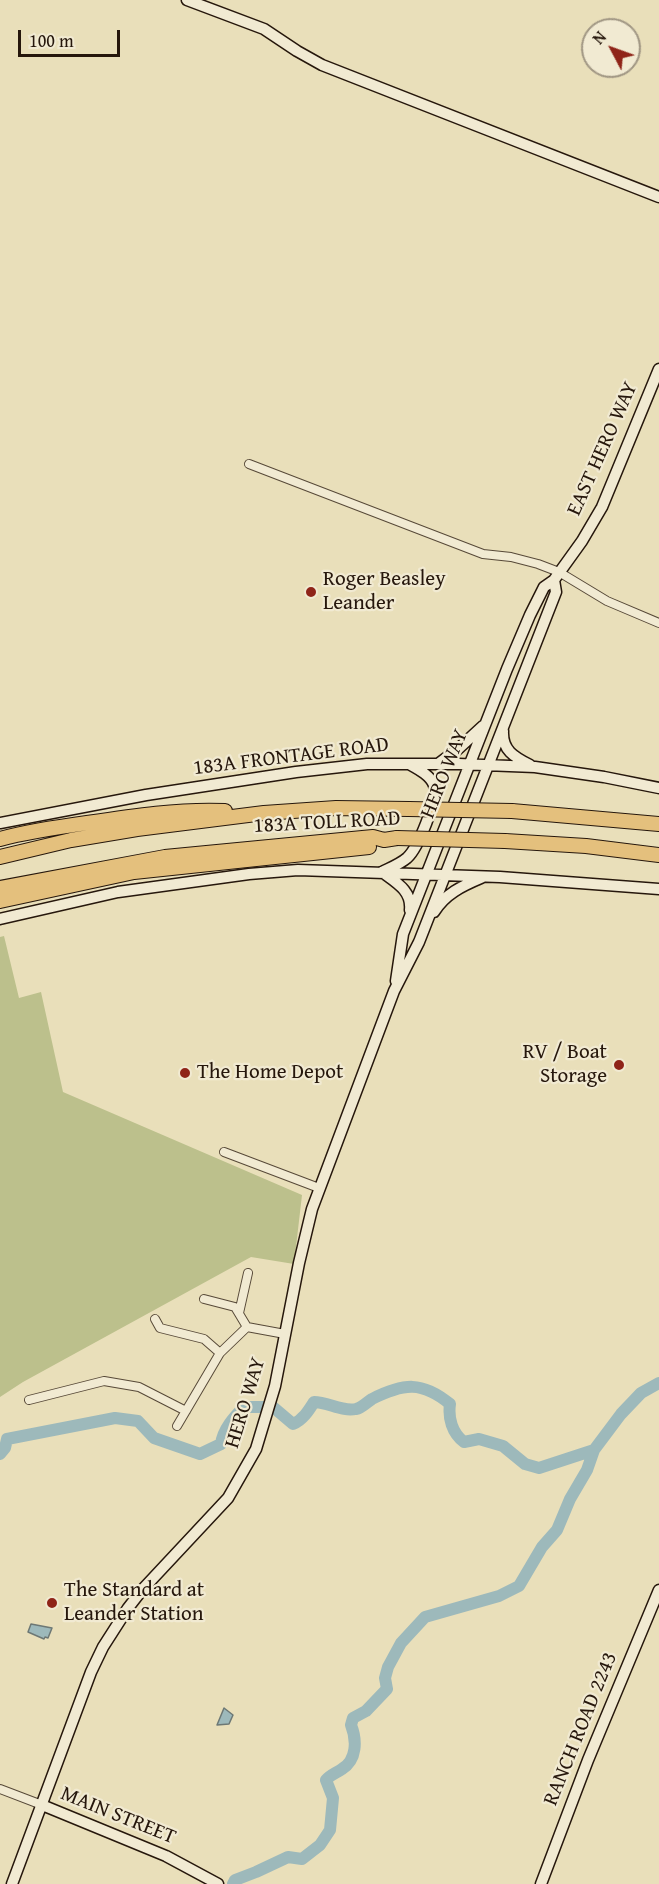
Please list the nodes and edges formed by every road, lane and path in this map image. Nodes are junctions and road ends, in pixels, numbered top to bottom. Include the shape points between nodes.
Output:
1 (187, 0) edge
2 (659, 197) edge
3 (659, 369) edge
4 (249, 464) dead end
5 (557, 576) junction
6 (659, 623) edge
7 (486, 723) junction
8 (504, 724) junction
9 (409, 764) junction
10 (437, 764) junction
11 (470, 765) junction
12 (488, 766) junction
13 (535, 767) junction
14 (659, 788) edge
15 (264, 813) junction
16 (0, 822) edge
17 (659, 824) edge
18 (0, 839) edge
19 (390, 839) junction
20 (659, 855) edge
21 (0, 857) edge
22 (382, 872) junction
23 (426, 874) junction
24 (445, 875) junction
25 (483, 877) junction
26 (0, 888) edge
27 (659, 888) edge
28 (0, 901) edge
29 (410, 916) junction
30 (0, 919) edge
31 (419, 942) junction
32 (394, 991) junction
33 (224, 1152) dead end
34 (319, 1188) junction
35 (248, 1273) dead end
36 (204, 1299) dead end
37 (239, 1313) junction
38 (155, 1319) dead end
39 (247, 1327) junction
40 (285, 1334) junction
41 (220, 1353) junction
42 (29, 1400) dead end
43 (186, 1411) junction
44 (177, 1426) dead end
45 (659, 1590) edge
46 (0, 1789) edge
47 (42, 1805) junction
48 (12, 1884) edge
49 (218, 1884) edge
50 (541, 1884) edge

1 - 2 street via 264,29 322,64
3 - 5 street, EAST HERO WAY via 602,507
4 - 5 street via 483,554 538,564
5 - 6 street via 574,580 606,601
5 - 7 street, HERO WAY via 544,587 530,615
5 - 8 street, HERO WAY via 556,592
7 - 10 street
7 - 11 street, HERO WAY
8 - 12 street, HERO WAY
8 - 13 street via 507,750
9 - 10 street, 183A FRONTAGE ROAD
9 - 16 street, 183A FRONTAGE ROAD via 296,772
9 - 22 street via 429,778 434,797 420,841 405,859
10 - 11 street, 183A FRONTAGE ROAD
11 - 12 street, 183A FRONTAGE ROAD
11 - 23 street, HERO WAY
12 - 13 street, 183A FRONTAGE ROAD
12 - 24 street, HERO WAY
13 - 14 street, 183A FRONTAGE ROAD
15 - 17 highway, 183A TOLL ROAD, bridge via 336,808 512,811
15 - 18 highway via 203,810 137,815
15 - 21 highway, 183A TOLL ROAD via 137,828
19 - 20 highway, 183A TOLL ROAD, bridge via 505,841
19 - 26 highway, 183A TOLL ROAD via 373,837 165,856
19 - 28 highway via 374,847 134,872
22 - 23 street
22 - 29 street via 409,897
22 - 30 street via 298,870 239,875 118,892
23 - 24 street
23 - 29 street, HERO WAY
24 - 25 street
24 - 31 street, HERO WAY
25 - 27 street
25 - 31 street via 446,897
29 - 32 street, HERO WAY via 403,934
31 - 32 street, HERO WAY
32 - 34 street, HERO WAY
33 - 34 street
34 - 40 street, HERO WAY
35 - 37 street
36 - 37 street via 235,1307
37 - 39 street
38 - 41 street via 160,1328 204,1339
39 - 40 street
39 - 41 street
40 - 47 street, HERO WAY via 256,1449 228,1498 142,1590 103,1647
41 - 43 street
42 - 43 street via 104,1381 139,1387
43 - 44 street
45 - 50 street, RANCH ROAD 2243
46 - 47 street, MAIN STREET
47 - 48 street, HERO WAY
47 - 49 street, MAIN STREET via 172,1859

